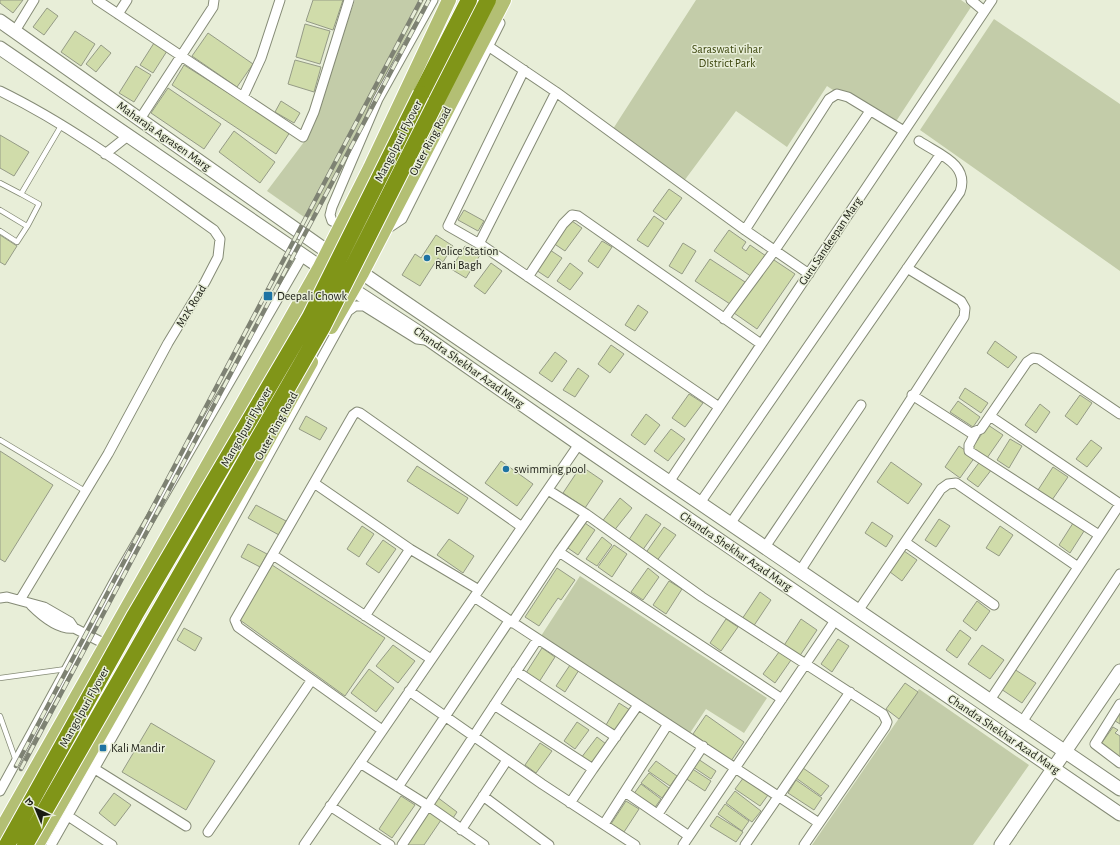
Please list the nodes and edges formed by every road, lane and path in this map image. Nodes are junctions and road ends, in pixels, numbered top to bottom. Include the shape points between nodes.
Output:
1 (34, 0) edge
2 (97, 0) edge
3 (127, 0) edge
4 (214, 0) edge
5 (280, 0) edge
6 (349, 0) edge
7 (433, 0) edge
8 (449, 0) edge
9 (469, 0) edge
10 (488, 0) edge
11 (504, 0) edge
12 (511, 0) edge
13 (970, 0) edge
14 (992, 0) edge
15 (984, 11) junction
16 (118, 14) junction
17 (0, 21) edge
18 (16, 31) junction
19 (488, 46) junction
20 (0, 48) edge
21 (180, 56) junction
22 (524, 70) junction
23 (0, 91) edge
24 (556, 92) junction
25 (243, 97) junction
26 (870, 111) junction
27 (140, 119) junction
28 (60, 126) junction
29 (904, 131) junction
30 (129, 135) junction
31 (919, 141) dead end
32 (105, 154) junction
33 (940, 154) junction
34 (370, 168) junction
35 (228, 181) junction
36 (0, 183) edge
37 (406, 186) junction
38 (21, 194) junction
39 (218, 196) junction
40 (0, 210) edge
41 (29, 224) junction
42 (342, 225) junction
43 (745, 230) junction
44 (0, 231) edge
45 (381, 233) junction
46 (479, 244) junction
47 (775, 250) junction
48 (328, 252) junction
49 (303, 255) junction
50 (320, 267) junction
51 (908, 268) junction
52 (362, 273) junction
53 (809, 274) junction
54 (528, 277) junction
55 (352, 289) junction
56 (426, 317) junction
57 (724, 319) junction
58 (416, 330) junction
59 (430, 340) junction
60 (761, 344) junction
61 (912, 395) junction
62 (861, 405) dead end
63 (719, 407) junction
64 (1120, 414) edge
65 (990, 416) junction
66 (976, 432) junction
67 (0, 440) edge
68 (222, 442) junction
69 (579, 444) junction
70 (256, 461) junction
71 (669, 482) junction
72 (314, 483) junction
73 (548, 490) junction
74 (85, 491) junction
75 (700, 503) junction
76 (1120, 504) edge
77 (586, 514) junction
78 (730, 524) junction
79 (522, 527) junction
80 (1099, 535) junction
81 (905, 542) junction
82 (765, 547) junction
83 (410, 549) junction
84 (559, 552) junction
85 (273, 554) junction
86 (1078, 568) junction
87 (800, 571) junction
88 (1120, 574) edge
89 (476, 594) junction
90 (0, 598) edge
91 (20, 600) junction
92 (848, 603) junction
93 (994, 605) dead end
94 (858, 611) junction
95 (365, 616) junction
96 (836, 620) junction
97 (510, 622) junction
98 (847, 627) junction
99 (86, 634) junction
100 (537, 640) junction
101 (107, 645) junction
102 (431, 659) junction
103 (806, 663) junction
104 (67, 669) junction
105 (516, 670) junction
106 (1120, 670) edge
107 (0, 678) edge
108 (312, 681) junction
109 (410, 691) junction
110 (850, 692) junction
111 (782, 699) junction
112 (990, 700) junction
113 (1120, 704) edge
114 (494, 705) junction
115 (638, 705) junction
116 (0, 716) edge
117 (445, 716) junction
118 (1022, 722) junction
119 (668, 724) junction
120 (382, 730) junction
121 (473, 736) junction
122 (616, 737) junction
123 (703, 746) junction
124 (1065, 751) junction
125 (508, 760) junction
126 (17, 763) junction
127 (1120, 763) edge
128 (360, 764) junction
129 (736, 768) junction
130 (1054, 768) junction
131 (95, 769) junction
132 (593, 769) junction
133 (398, 787) junction
134 (0, 789) edge
135 (1120, 789) edge
136 (625, 792) junction
137 (483, 796) junction
138 (779, 796) junction
139 (570, 803) junction
140 (428, 805) junction
141 (330, 806) junction
142 (658, 814) junction
143 (1120, 814) edge
144 (68, 816) junction
145 (819, 823) junction
146 (604, 824) junction
147 (186, 826) dead end
148 (461, 830) junction
149 (0, 832) edge
150 (208, 832) dead end
151 (689, 836) junction
152 (100, 842) edge
153 (629, 843) edge
154 (6, 845) edge
155 (25, 845) edge
156 (36, 845) edge
157 (50, 845) edge
158 (112, 845) edge
159 (304, 845) edge
160 (390, 845) edge
161 (402, 845) edge
162 (484, 845) edge
163 (549, 845) edge
164 (683, 845) edge
165 (745, 845) edge
166 (804, 845) edge
167 (1001, 845) edge

1 - 18 street
2 - 16 street
3 - 16 street
4 - 21 street
5 - 25 street via 261,58
6 - 25 street via 314,112 303,137
7 - 42 street via 378,99 332,207 332,221
8 - 34 main road
9 - 154 highway, Mangolpuri Flyover, bridge via 310,317 135,615
10 - 155 highway, Mangolpuri Flyover, bridge via 323,326
11 - 37 main road, Outer Ring Road
12 - 19 street
13 - 15 street
14 - 15 street, Guru Sandeepan Marg
15 - 29 street, Guru Sandeepan Marg
16 - 21 street
17 - 18 street, Maharaja Agrasen Marg
18 - 27 street, Maharaja Agrasen Marg
19 - 22 street
19 - 45 street via 402,219
20 - 30 street, Maharaja Agrasen Marg
21 - 25 street
21 - 27 street
22 - 24 street
22 - 46 street via 448,226
23 - 28 street, M2K Road
24 - 43 street
24 - 46 street
26 - 29 street
26 - 43 street via 848,97 837,94 829,99
26 - 47 street
27 - 35 street, Maharaja Agrasen Marg
28 - 32 street, M2K Road
28 - 38 lane
29 - 53 street, Guru Sandeepan Marg
30 - 32 street
30 - 39 street, Maharaja Agrasen Marg
31 - 33 street
32 - 74 street, M2K Road via 214,230 220,239 220,247 218,258 205,282
33 - 51 street via 955,164 964,182 960,192
33 - 75 street
34 - 37 main road via 380,164 391,165 404,177
34 - 42 main road
35 - 39 street
35 - 48 street, Maharaja Agrasen Marg
36 - 38 lane
37 - 45 main road, Outer Ring Road
38 - 41 lane via 39,204
39 - 49 street, Maharaja Agrasen Marg
40 - 41 lane via 25,225
41 - 44 lane via 17,242
42 - 48 main road
43 - 47 street
45 - 52 main road, Outer Ring Road
46 - 54 street
47 - 53 street
47 - 57 street
48 - 50 main road
49 - 50 street, Maharaja Agrasen Marg
49 - 99 street
50 - 68 main road
51 - 61 street via 961,301 965,308 964,316
51 - 78 street
52 - 55 main road, Outer Ring Road
52 - 56 street, Chandra Shekhar Azad Marg
53 - 60 street, Guru Sandeepan Marg
54 - 57 street via 563,224 572,216 578,216
54 - 63 street
55 - 58 street, Chandra Shekhar Azad Marg
55 - 70 main road, Outer Ring Road
56 - 58 street
56 - 71 street, Chandra Shekhar Azad Marg
57 - 60 street
58 - 59 street, Chandra Shekhar Azad Marg
59 - 69 street, Chandra Shekhar Azad Marg
59 - 131 street via 417,339 364,306 355,306 348,310
60 - 63 street, Guru Sandeepan Marg
61 - 66 street via 971,433
61 - 87 street
62 - 82 street
63 - 71 street, Guru Sandeepan Marg
64 - 65 street via 1039,359 1033,358 1027,362
65 - 66 street
65 - 76 street
66 - 80 street via 969,445 969,451
67 - 74 lane
68 - 70 main road
68 - 101 main road
69 - 73 street
69 - 96 street, Chandra Shekhar Azad Marg
70 - 156 main road, Outer Ring Road
71 - 75 street, Chandra Shekhar Azad Marg
72 - 79 street via 357,412
72 - 83 street
72 - 85 street
73 - 77 street
73 - 79 street
74 - 91 street, M2K Road
75 - 78 street, Chandra Shekhar Azad Marg
76 - 80 street
77 - 84 street
77 - 103 street via 702,597
78 - 82 street, Chandra Shekhar Azad Marg
79 - 89 street
80 - 86 street
81 - 86 street via 941,489 948,484 956,483
81 - 93 street
81 - 94 street
82 - 87 street, Chandra Shekhar Azad Marg
83 - 89 street
83 - 95 street
84 - 97 street
84 - 111 street
85 - 95 street
85 - 108 street via 235,620 236,624
86 - 112 street
87 - 92 street, Chandra Shekhar Azad Marg
88 - 118 street
89 - 97 street
89 - 102 street
90 - 91 street
91 - 99 street via 44,607
92 - 94 street, Chandra Shekhar Azad Marg
92 - 96 street
94 - 98 street
94 - 112 street, Chandra Shekhar Azad Marg
95 - 102 street
96 - 98 street, Chandra Shekhar Azad Marg
96 - 103 street
97 - 100 street
97 - 117 street
98 - 130 street, Chandra Shekhar Azad Marg
99 - 101 street
99 - 104 street
100 - 105 street
100 - 115 street
101 - 149 main road
102 - 109 street
103 - 110 street
103 - 111 street
104 - 107 lane
104 - 126 street
105 - 114 street
105 - 122 street
106 - 124 street
108 - 120 street
108 - 150 street
109 - 117 street
109 - 120 street
110 - 138 street
110 - 145 street via 883,714 887,722
111 - 129 street
112 - 118 street, Chandra Shekhar Azad Marg
113 - 127 street via 1095,744
114 - 121 street
114 - 132 street
115 - 119 street
115 - 122 street
116 - 126 lane
117 - 121 street
117 - 133 street
118 - 124 street, Chandra Shekhar Azad Marg
119 - 123 street
119 - 136 street
120 - 128 street
121 - 125 street
121 - 140 street
122 - 132 street
123 - 129 street
123 - 142 street
124 - 130 street
124 - 135 street, Chandra Shekhar Azad Marg
125 - 137 street
125 - 139 street
126 - 134 street
128 - 133 street
128 - 141 street
129 - 138 street
129 - 151 street
130 - 143 street, Chandra Shekhar Azad Marg
130 - 167 street
131 - 144 street
131 - 147 street
132 - 139 street
133 - 140 street
136 - 142 street
136 - 146 street
137 - 148 street
137 - 163 street
138 - 145 street
138 - 165 street
139 - 146 street
140 - 148 street
140 - 161 street
141 - 159 street
141 - 160 street
142 - 151 street
144 - 152 street
144 - 157 street
145 - 166 street
146 - 153 street
148 - 162 street
151 - 164 street
152 - 158 street

